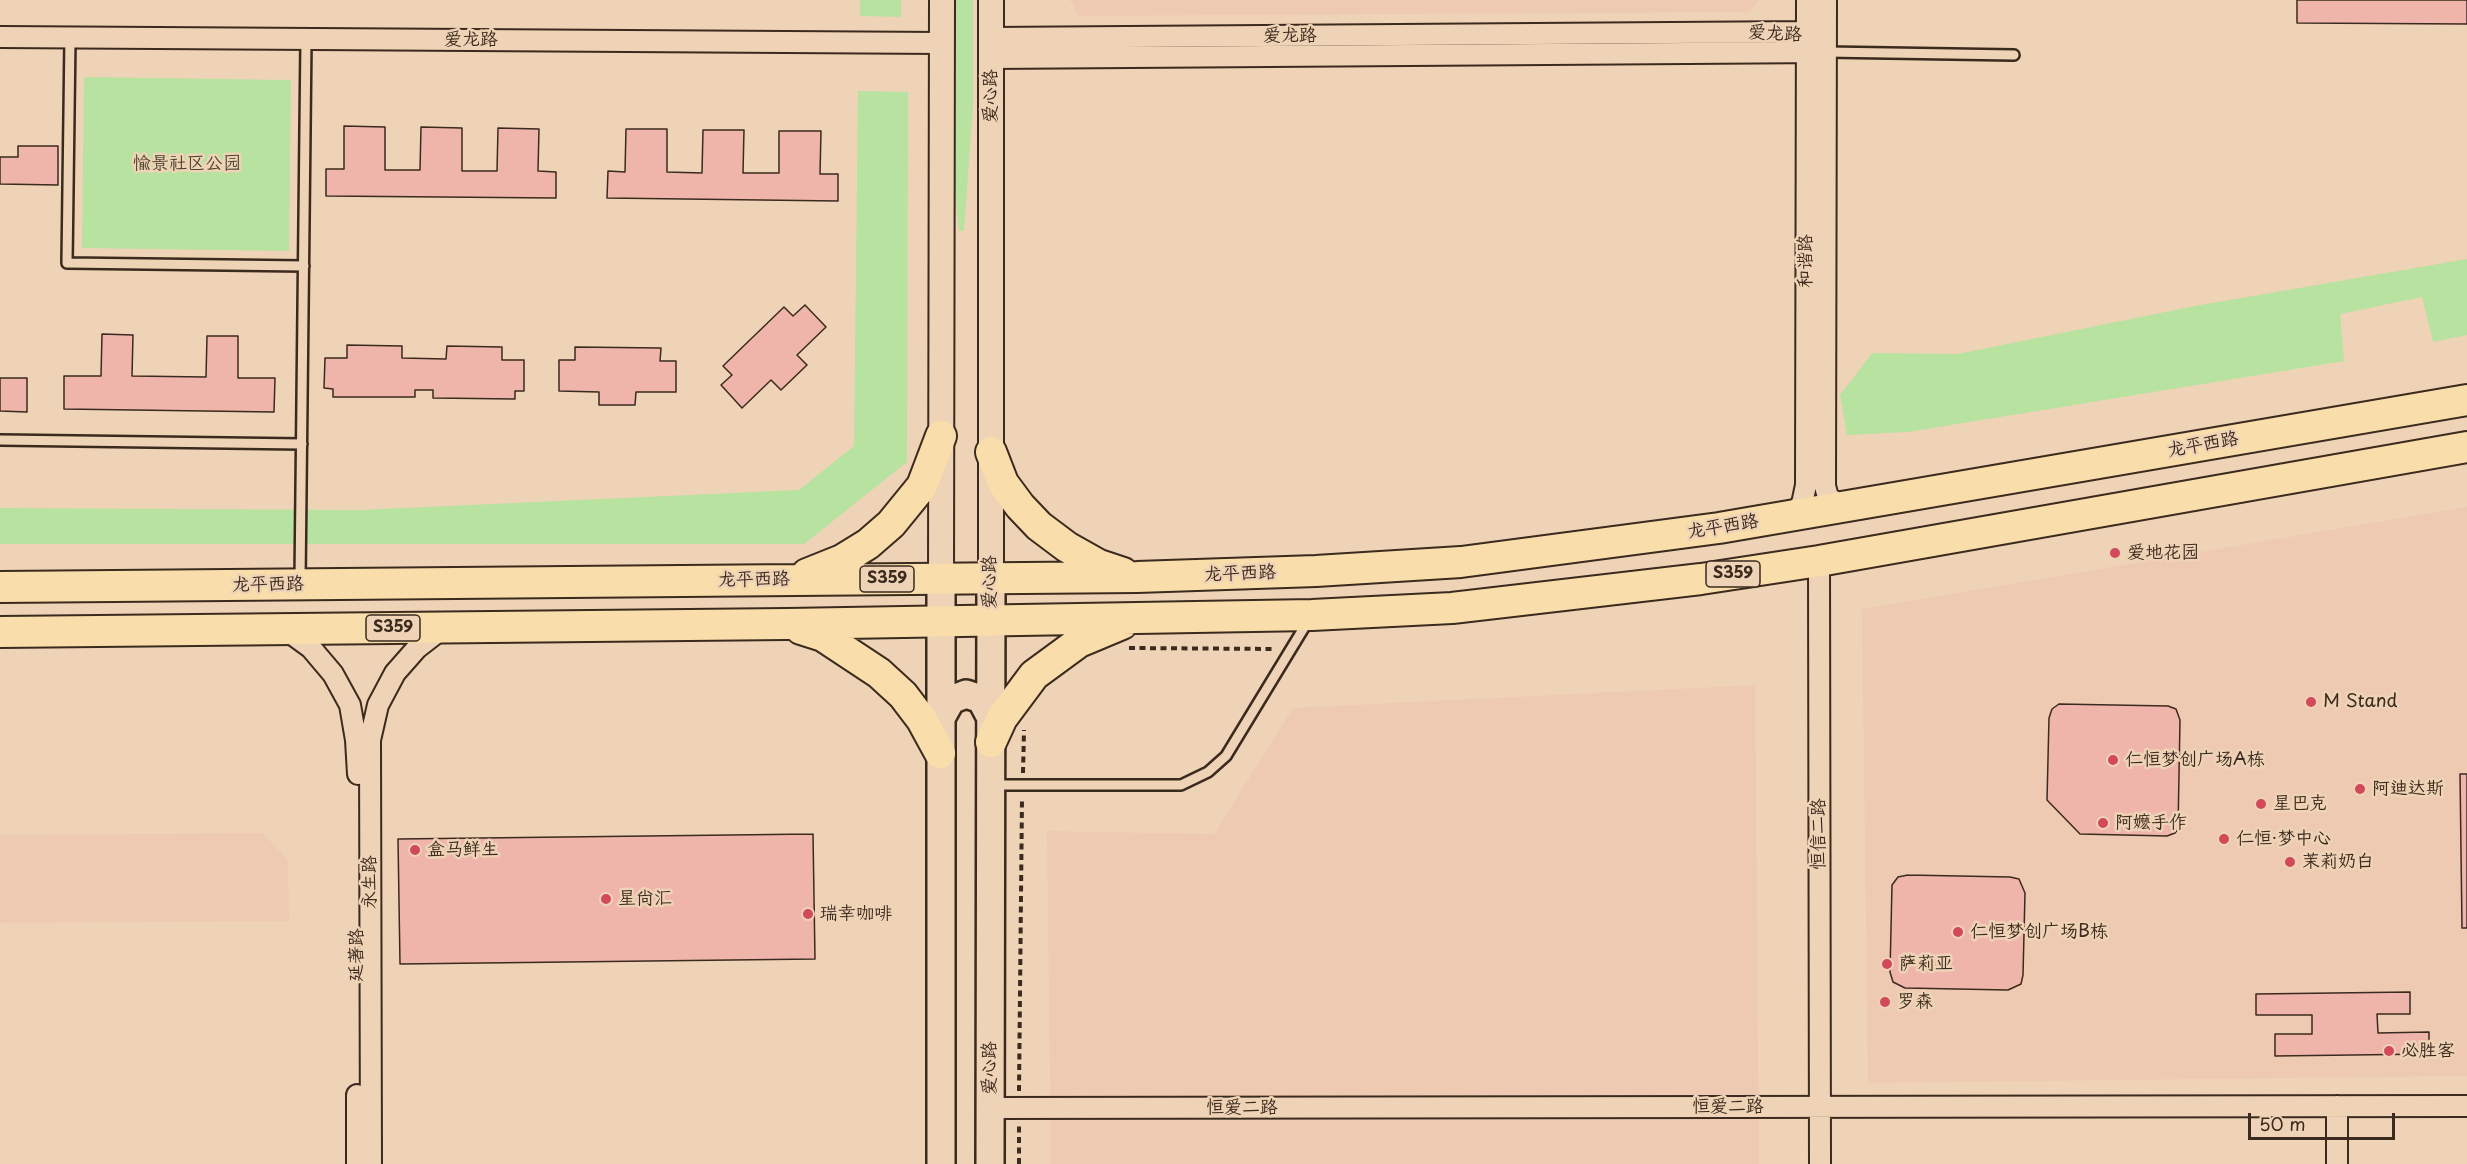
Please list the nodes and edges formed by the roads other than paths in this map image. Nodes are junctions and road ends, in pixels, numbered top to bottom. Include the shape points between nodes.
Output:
1 (942, 0) edge
2 (991, 0) edge
3 (1807, 0) edge
4 (1826, 0) edge
5 (0, 38) edge
6 (70, 38) junction
7 (306, 39) junction
8 (942, 43) junction
9 (1813, 45) junction
10 (991, 48) junction
11 (2014, 56) dead end
12 (304, 266) junction
13 (2467, 400) edge
14 (942, 436) junction
15 (0, 440) edge
16 (302, 444) junction
17 (2467, 447) edge
18 (991, 452) junction
19 (1842, 507) junction
20 (1790, 516) junction
21 (1819, 561) junction
22 (1137, 577) junction
23 (941, 578) junction
24 (991, 578) junction
25 (784, 579) junction
26 (300, 584) junction
27 (0, 587) edge
28 (1312, 615) junction
29 (1153, 617) junction
30 (990, 620) junction
31 (942, 621) junction
32 (787, 624) junction
33 (444, 627) junction
34 (285, 629) junction
35 (0, 632) edge
36 (941, 718) junction
37 (991, 730) junction
38 (940, 753) junction
39 (990, 785) junction
40 (2337, 1106) junction
41 (2467, 1106) edge
42 (1819, 1107) junction
43 (990, 1108) junction
44 (357, 1164) edge
45 (371, 1164) edge
46 (941, 1164) edge
47 (990, 1164) edge
48 (1820, 1164) edge
49 (2337, 1164) edge

1 - 8 street
2 - 10 street, 爱心路
3 - 9 street, 和谐路
4 - 9 street, 和谐路
5 - 6 street, 爱龙路
6 - 7 street, 爱龙路
6 - 12 lane via 67,263
7 - 8 street, 爱龙路
7 - 12 lane
8 - 14 street
9 - 10 street, 爱龙路
9 - 11 lane
9 - 19 street, 和谐路 via 1825,486 1828,497
9 - 20 street, 和谐路 via 1806,485 1802,504
10 - 18 street, 爱心路
12 - 16 lane
13 - 19 main road, 龙平西路 / S359
14 - 23 street
14 - 25 main road via 922,486 891,525 842,560
15 - 16 lane
16 - 26 lane
17 - 21 main road, S359
18 - 22 main road via 1003,483 1039,526 1100,565
18 - 24 street, 爱心路
19 - 20 main road, 龙平西路 / S359
20 - 22 main road, 龙平西路 / S359 via 1461,562 1316,572
21 - 28 main road, S359 via 1521,601
21 - 42 street, 恒信二路
22 - 24 main road, 龙平西路 / S359
23 - 24 main road, 龙平西路 / S359
23 - 25 main road, 龙平西路 / S359
23 - 31 main road
24 - 30 main road, 爱心路
25 - 26 main road, 龙平西路 / S359
26 - 27 main road, 龙平西路 / S359
28 - 29 main road, S359
28 - 39 lane via 1226,756 1208,772 1181,785
29 - 30 main road, S359
29 - 37 main road via 1109,628 1054,658 1034,675
30 - 31 main road, S359
30 - 37 main road, 爱心路
31 - 32 main road, S359
31 - 36 main road
32 - 33 main road, S359
32 - 38 main road via 823,636 879,673 903,695
33 - 34 main road, S359
33 - 45 street, 永生路 via 417,648 395,673 378,705 370,740
34 - 35 main road, S359
34 - 44 street, 延著路 via 311,648 333,674 350,705 356,740
36 - 37 main road via 951,700 966,694 981,699
36 - 38 main road
37 - 39 main road, 爱心路
38 - 46 main road
39 - 43 main road, 爱心路
40 - 41 street, 恒爱二路
40 - 42 street, 恒爱二路
40 - 49 street
42 - 43 street, 恒爱二路
42 - 48 street, 恒信二路
43 - 47 main road, 爱心路

